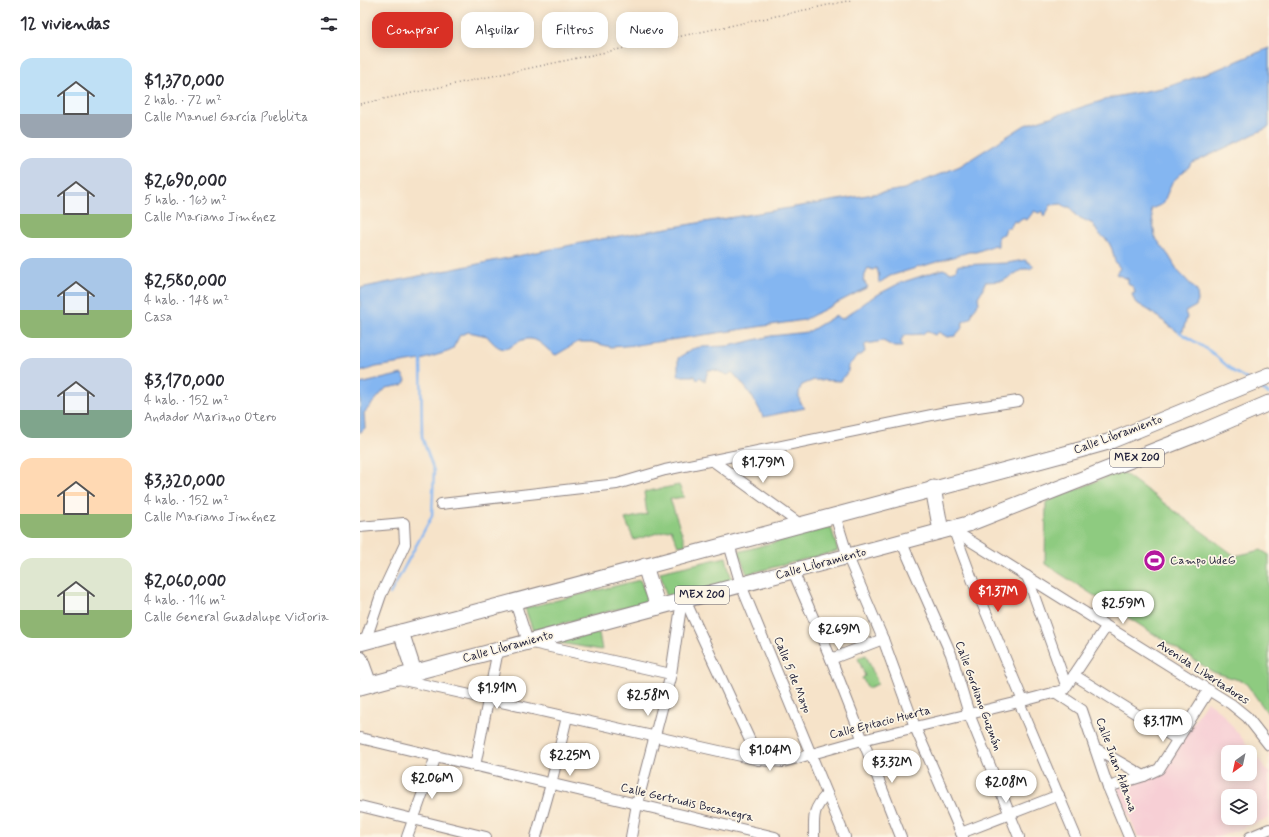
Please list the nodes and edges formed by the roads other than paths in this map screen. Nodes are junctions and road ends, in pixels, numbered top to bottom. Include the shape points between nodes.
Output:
1 (1269, 376) edge
2 (1018, 401) dead end
3 (1269, 403) edge
4 (713, 461) junction
5 (934, 488) junction
6 (441, 504) dead end
7 (835, 515) junction
8 (800, 524) junction
9 (360, 527) edge
10 (949, 530) junction
11 (902, 543) junction
12 (729, 544) junction
13 (848, 557) junction
14 (645, 566) junction
15 (793, 571) junction
16 (1027, 576) junction
17 (741, 585) junction
18 (684, 600) junction
19 (515, 602) junction
20 (658, 607) junction
21 (1106, 627) junction
22 (401, 632) junction
23 (883, 639) junction
24 (363, 642) edge
25 (528, 642) junction
26 (498, 650) junction
27 (360, 659) edge
28 (831, 659) junction
29 (414, 672) junction
30 (671, 674) junction
31 (1074, 674) junction
32 (393, 677) junction
33 (1066, 685) junction
34 (364, 686) edge
35 (1209, 690) junction
36 (1055, 692) junction
37 (489, 698) junction
38 (1021, 702) junction
39 (969, 714) junction
40 (567, 717) junction
41 (915, 727) junction
42 (654, 736) junction
43 (360, 738) edge
44 (862, 740) junction
45 (1178, 740) junction
46 (1269, 745) edge
47 (1094, 748) junction
48 (810, 754) junction
49 (436, 756) junction
50 (758, 760) junction
51 (475, 766) junction
52 (1144, 776) junction
53 (551, 784) junction
54 (1108, 787) junction
55 (827, 794) junction
56 (1059, 795) junction
57 (637, 804) junction
58 (360, 806) edge
59 (1009, 815) junction
60 (414, 818) junction
61 (1269, 829) edge
62 (962, 835) edge
63 (408, 837) edge
64 (486, 837) edge
65 (536, 837) edge
66 (631, 837) edge
67 (775, 837) edge
68 (814, 837) edge
69 (845, 837) edge
70 (901, 837) edge
71 (1019, 837) edge
72 (1076, 837) edge
73 (1129, 837) edge
74 (1250, 837) edge

1 - 5 highway, Calle Libramiento / MEX 200 via 1108,442
2 - 4 street via 951,411
3 - 10 highway, Calle Libramiento / MEX 200 via 1197,434
4 - 6 street via 665,470 618,484
4 - 8 street
5 - 7 highway, Calle Libramiento / MEX 200
5 - 10 highway
7 - 8 highway, Calle Libramiento / MEX 200
7 - 13 street
8 - 12 highway, Calle Libramiento / MEX 200
9 - 24 street via 404,522 405,544
10 - 11 highway, Calle Libramiento / MEX 200
10 - 16 street, Avenida Libertadores
10 - 38 street
11 - 13 highway, Calle Libramiento / MEX 200
11 - 39 street, Calle Gordiano Guzmán via 951,654
12 - 14 highway, Calle Libramiento / MEX 200
12 - 17 street, Calle 5 de Mayo
13 - 15 highway, Calle Libramiento / MEX 200
13 - 23 street
14 - 19 highway, Calle Libramiento / MEX 200
14 - 20 highway
15 - 17 highway, Calle Libramiento / MEX 200
15 - 28 street
16 - 21 street, Avenida Libertadores
16 - 33 street
17 - 18 highway, Calle Libramiento / MEX 200
17 - 48 street, Calle 5 de Mayo
18 - 20 highway, Calle Libramiento / MEX 200
18 - 30 street
18 - 50 street
19 - 22 highway, Calle Libramiento / MEX 200
19 - 25 street
20 - 25 highway, Calle Libramiento / MEX 200
21 - 31 street, Calle Epitacio Huerta
21 - 35 street, Avenida Libertadores
22 - 24 highway, Calle Libramiento / MEX 200
22 - 29 highway
23 - 28 street
23 - 41 street
25 - 26 highway, Calle Libramiento / MEX 200
25 - 30 street
26 - 29 highway, Calle Libramiento / MEX 200
26 - 37 street
27 - 34 highway
28 - 44 street
29 - 32 highway, Calle Libramiento / MEX 200
30 - 42 street
31 - 33 street, Calle Epitacio Huerta
31 - 45 street
32 - 34 highway, Calle Libramiento / MEX 200
32 - 37 street, Calle Epitacio Huerta
33 - 36 street, Calle Epitacio Huerta via 1064,690
35 - 45 street
35 - 46 street, Avenida Libertadores via 1247,717
36 - 38 street, Calle Epitacio Huerta
36 - 47 street, Calle Juan Aldama via 1082,710
37 - 40 street, Calle Epitacio Huerta
37 - 51 street
38 - 39 street, Calle Epitacio Huerta
38 - 56 street
39 - 41 street, Calle Epitacio Huerta
39 - 59 street, Calle Gordiano Guzmán
40 - 42 street, Calle Epitacio Huerta
40 - 53 street
41 - 44 street, Calle Epitacio Huerta
41 - 62 street
42 - 50 street, Calle Epitacio Huerta
42 - 57 street
43 - 49 street, Calle Gertrudis Bocanegra
44 - 48 street, Calle Epitacio Huerta
44 - 70 street
45 - 52 street via 1159,769
47 - 52 street
47 - 54 street, Calle Juan Aldama
48 - 50 street, Calle Epitacio Huerta via 783,762
48 - 55 street, Calle 5 de Mayo
49 - 51 street, Calle Gertrudis Bocanegra
49 - 60 street
51 - 53 street, Calle Gertrudis Bocanegra
52 - 54 street
53 - 57 street, Calle Gertrudis Bocanegra
53 - 65 street
54 - 73 street, Calle Juan Aldama
55 - 68 street via 814,812
55 - 69 street, Calle 5 de Mayo
56 - 59 street
56 - 72 street
57 - 66 street
57 - 67 street, Calle Gertrudis Bocanegra
58 - 60 street
59 - 62 street
59 - 71 street, Calle Gordiano Guzmán
60 - 63 street
60 - 64 street
61 - 74 street

